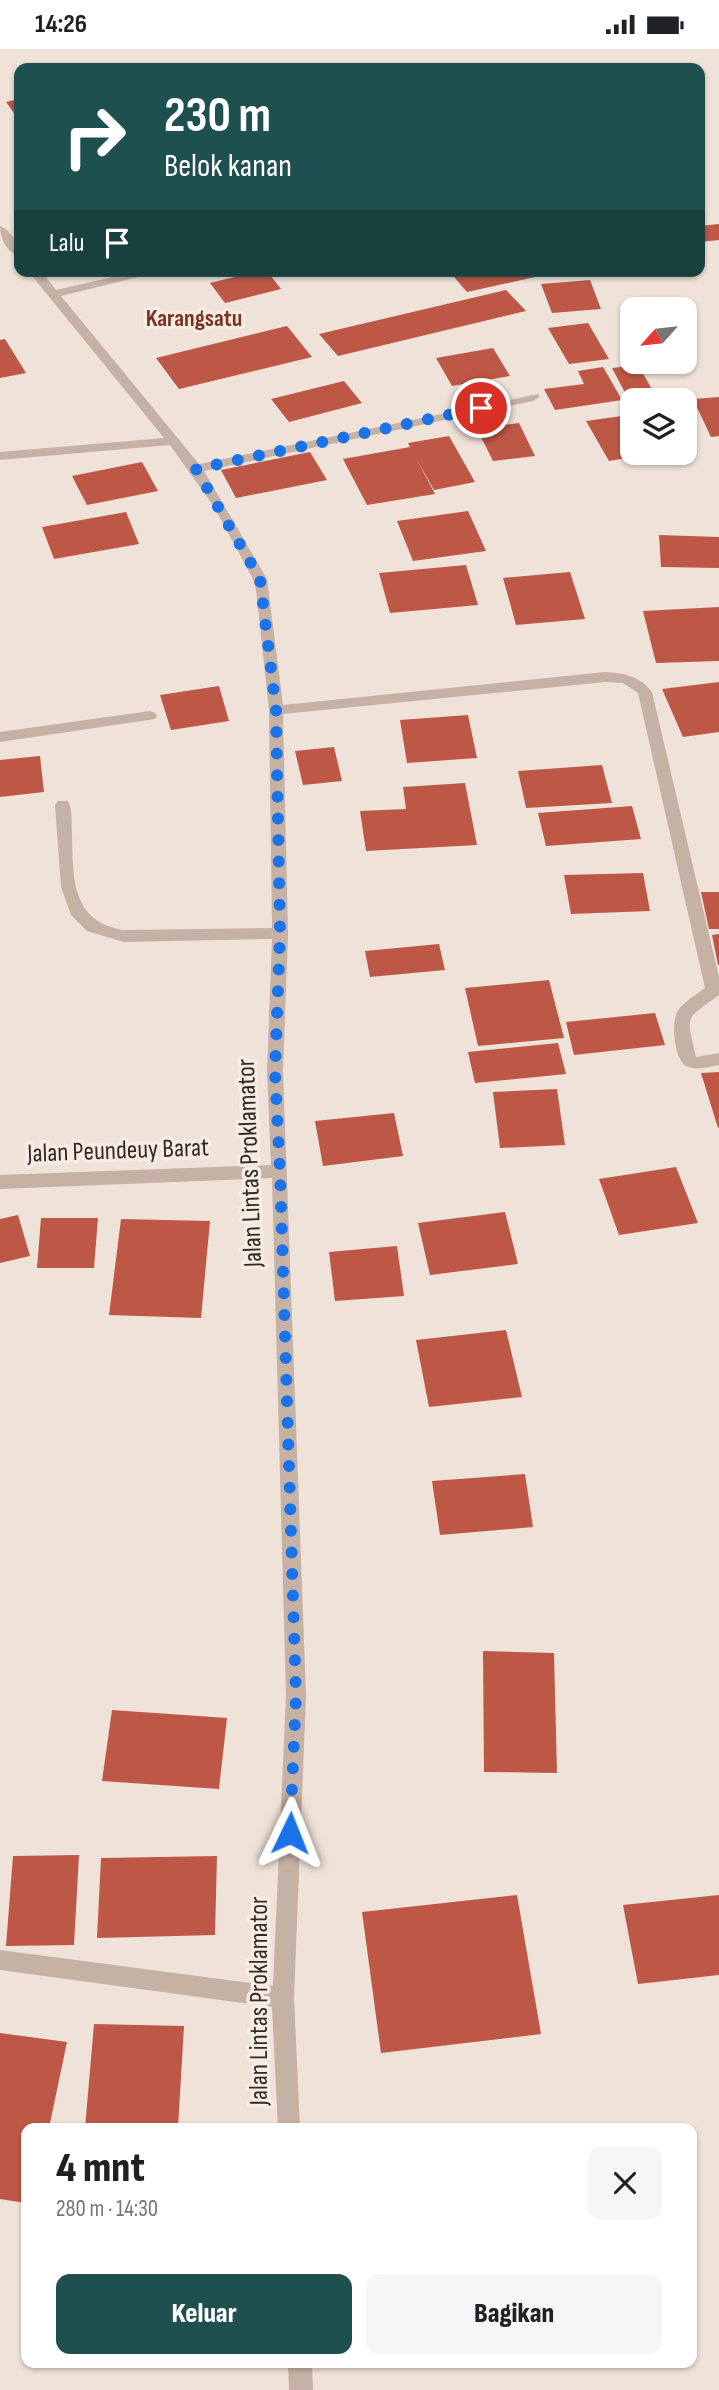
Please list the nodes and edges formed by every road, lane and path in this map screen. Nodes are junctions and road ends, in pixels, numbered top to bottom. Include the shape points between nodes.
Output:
1 (0, 230) edge
2 (14, 247) edge
3 (39, 277) edge
4 (130, 277) edge
5 (53, 294) junction
6 (533, 397) dead end
7 (171, 441) junction
8 (0, 456) edge
9 (196, 469) junction
10 (276, 710) junction
11 (150, 716) dead end
12 (0, 737) edge
13 (63, 804) dead end
14 (280, 933) junction
15 (719, 1059) edge
16 (280, 1171) junction
17 (0, 1182) edge
18 (0, 1960) edge
19 (283, 1998) junction
20 (289, 2123) edge
21 (300, 2368) edge
22 (301, 2390) edge

1 - 2 street
3 - 5 street, Jalan Lintas Proklamator
4 - 5 street
5 - 7 street, Jalan Lintas Proklamator via 134,388
6 - 9 street
7 - 8 street
7 - 9 street, Jalan Lintas Proklamator
9 - 10 street, Jalan Lintas Proklamator via 260,579
10 - 14 street, Jalan Lintas Proklamator
10 - 15 street via 605,677 639,684 645,692 714,990 685,1012 680,1022 688,1060
11 - 12 street
13 - 14 street via 69,893 75,912 86,923 124,936
14 - 16 street, Jalan Lintas Proklamator via 275,1072
16 - 17 street, Jalan Peundeuy Barat
16 - 19 street, Jalan Lintas Proklamator via 296,1696
18 - 19 street
19 - 20 street, Jalan Lintas Proklamator
21 - 22 street

